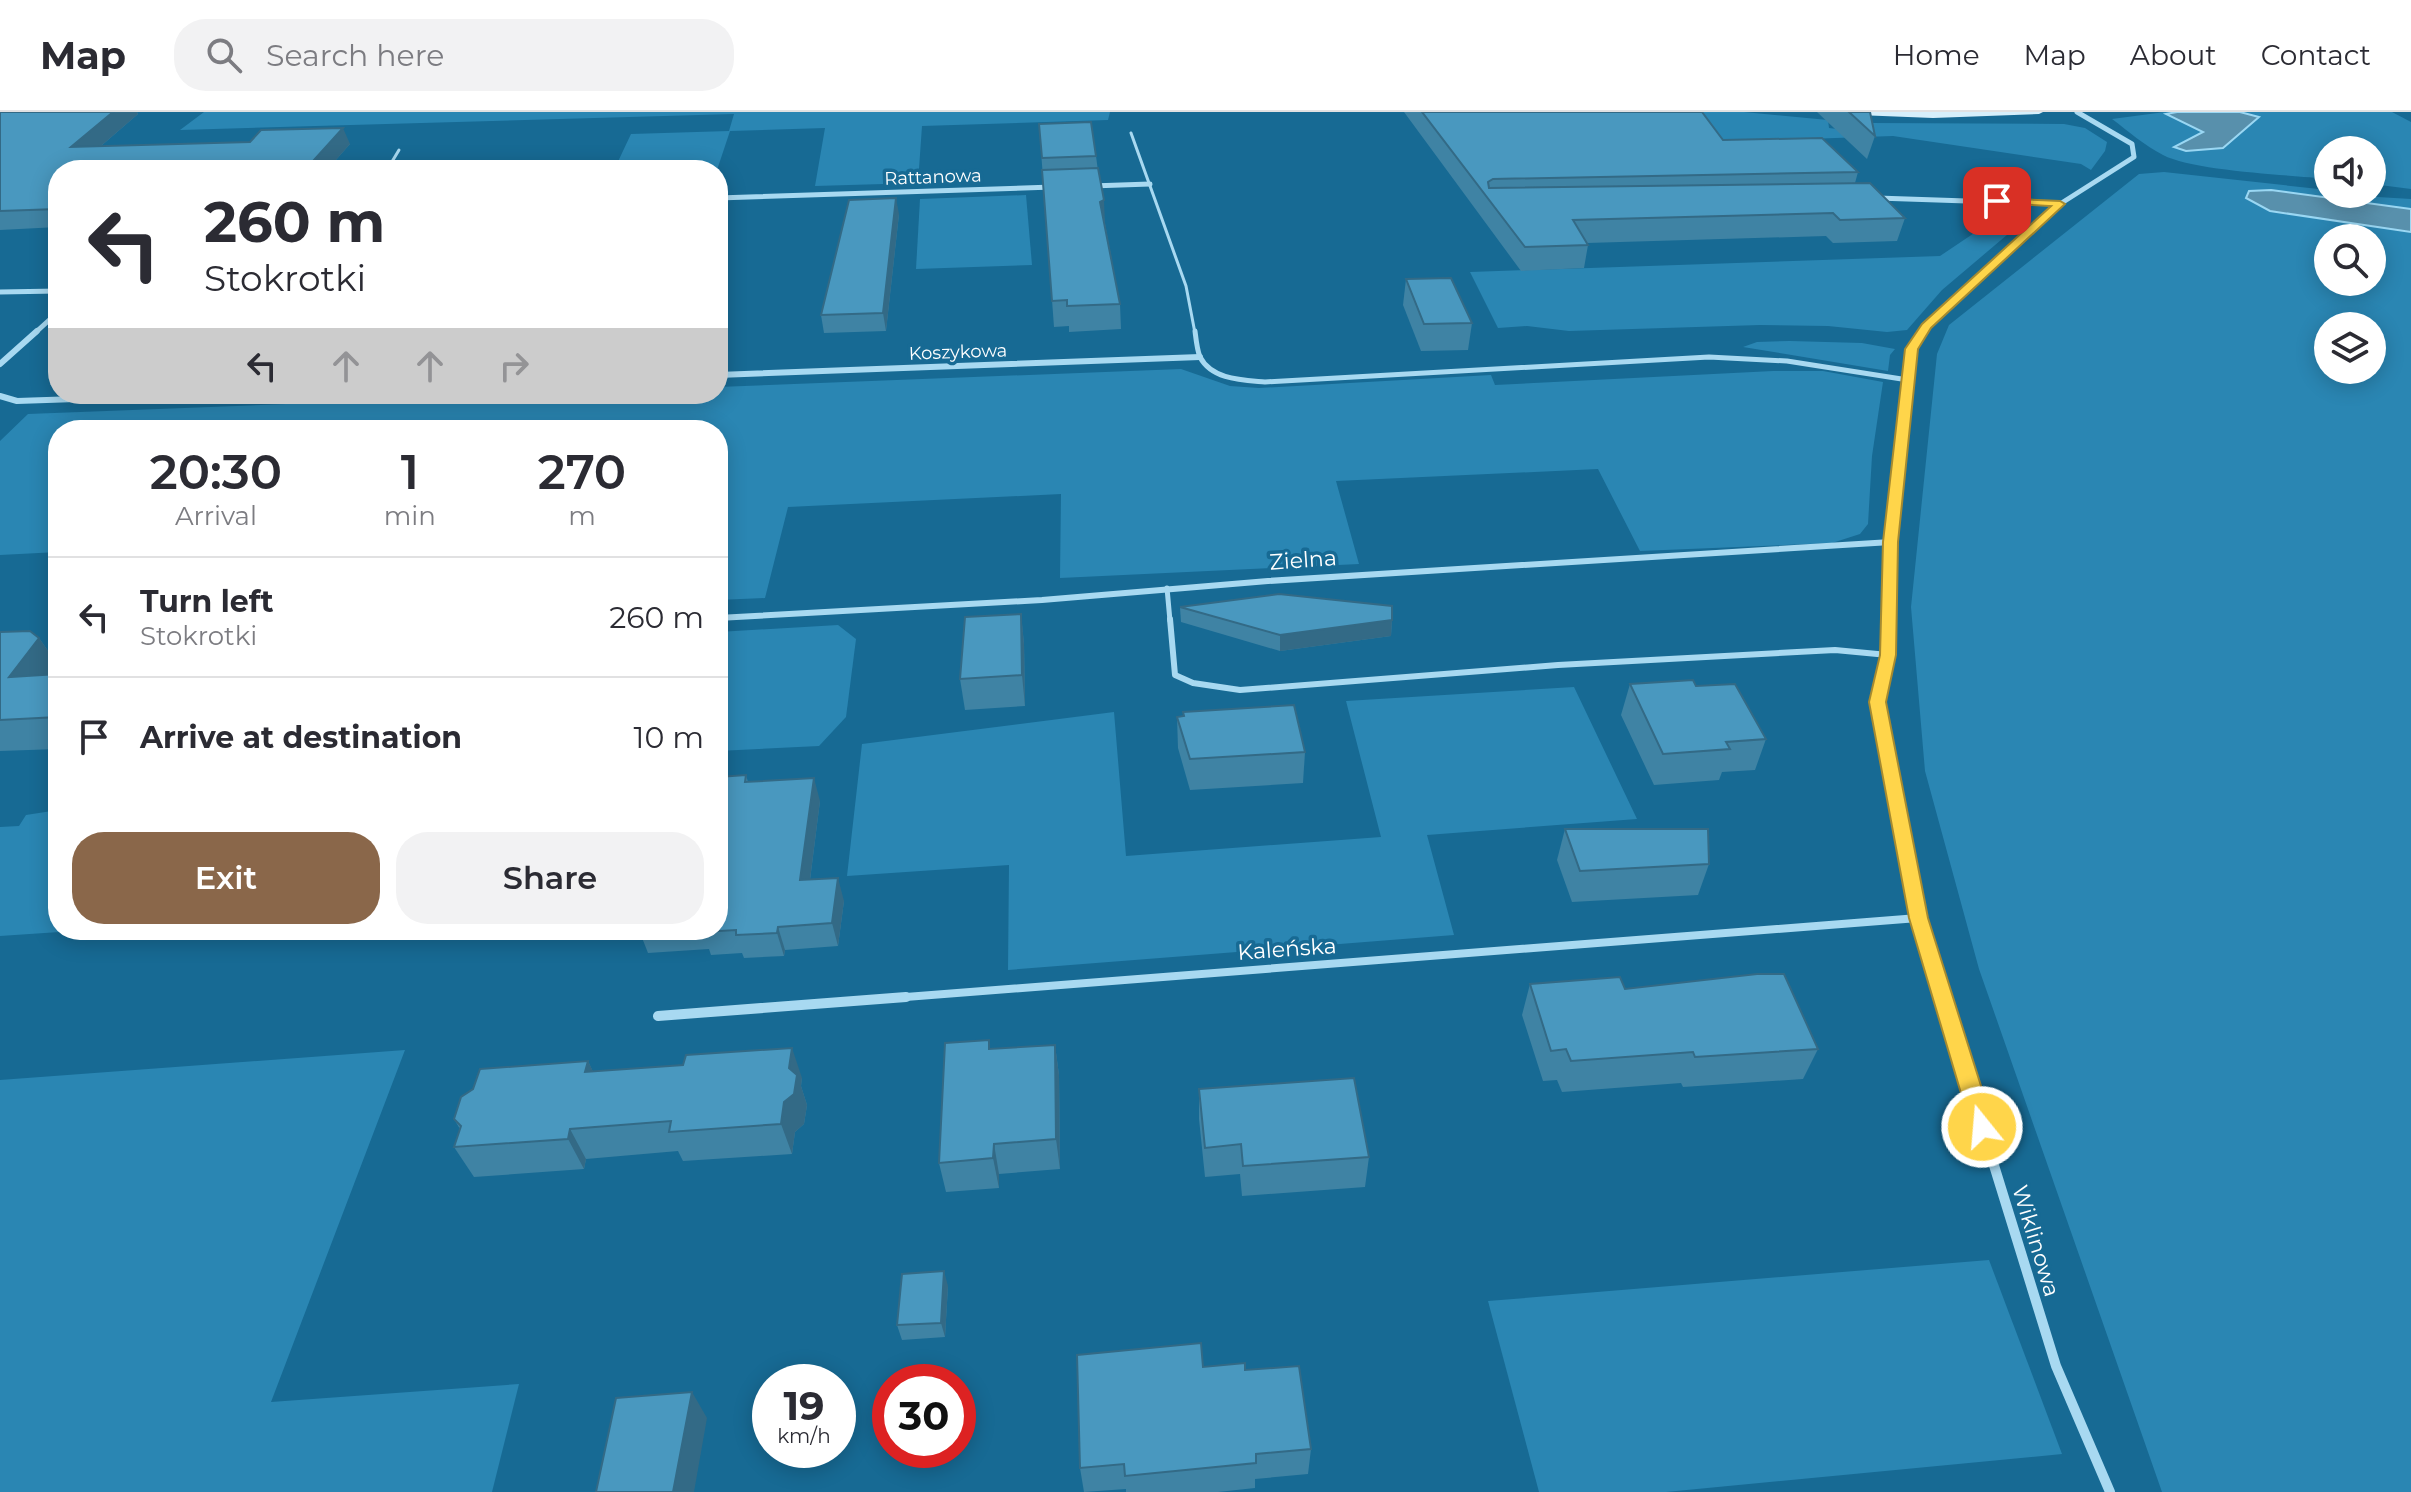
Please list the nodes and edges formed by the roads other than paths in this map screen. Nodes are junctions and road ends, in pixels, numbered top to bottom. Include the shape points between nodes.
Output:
1 (1832, 112) edge
2 (2039, 112) edge
3 (2077, 112) edge
4 (1131, 133) dead end
5 (399, 150) dead end
6 (393, 160) edge
7 (1150, 184) junction
8 (1086, 186) edge
9 (1054, 187) edge
10 (728, 198) edge
11 (1872, 198) edge
12 (2060, 204) junction
13 (48, 291) edge
14 (0, 292) edge
15 (48, 321) edge
16 (1200, 357) junction
17 (0, 364) edge
18 (728, 375) edge
19 (1908, 380) junction
20 (1, 397) edge
21 (48, 400) edge
22 (0, 406) edge
23 (1891, 542) junction
24 (1167, 588) junction
25 (728, 617) edge
26 (1888, 655) junction
27 (1918, 918) junction
28 (658, 1016) dead end
29 (2110, 1492) edge

1 - 2 main road
3 - 12 street, Wiklinowa via 2132,144 2134,157
4 - 7 lane
5 - 6 lane
7 - 8 street
7 - 16 lane via 1186,286
9 - 10 street, Rattanowa
11 - 12 street
12 - 19 street, Wiklinowa via 1927,326 1912,349
13 - 14 street
15 - 17 street
16 - 18 street, Koszykowa
16 - 19 lane via 1230,379 1265,382 1709,357 1787,361
19 - 23 street, Wiklinowa
20 - 21 street
20 - 22 lane
23 - 24 street, Zielna
23 - 26 street, Wiklinowa
24 - 25 street, Zielna
24 - 26 lane via 1175,675 1240,690 1835,650
26 - 27 street, Wiklinowa via 1877,702
27 - 28 street, Kaleńska
27 - 29 street, Wiklinowa via 2056,1366

